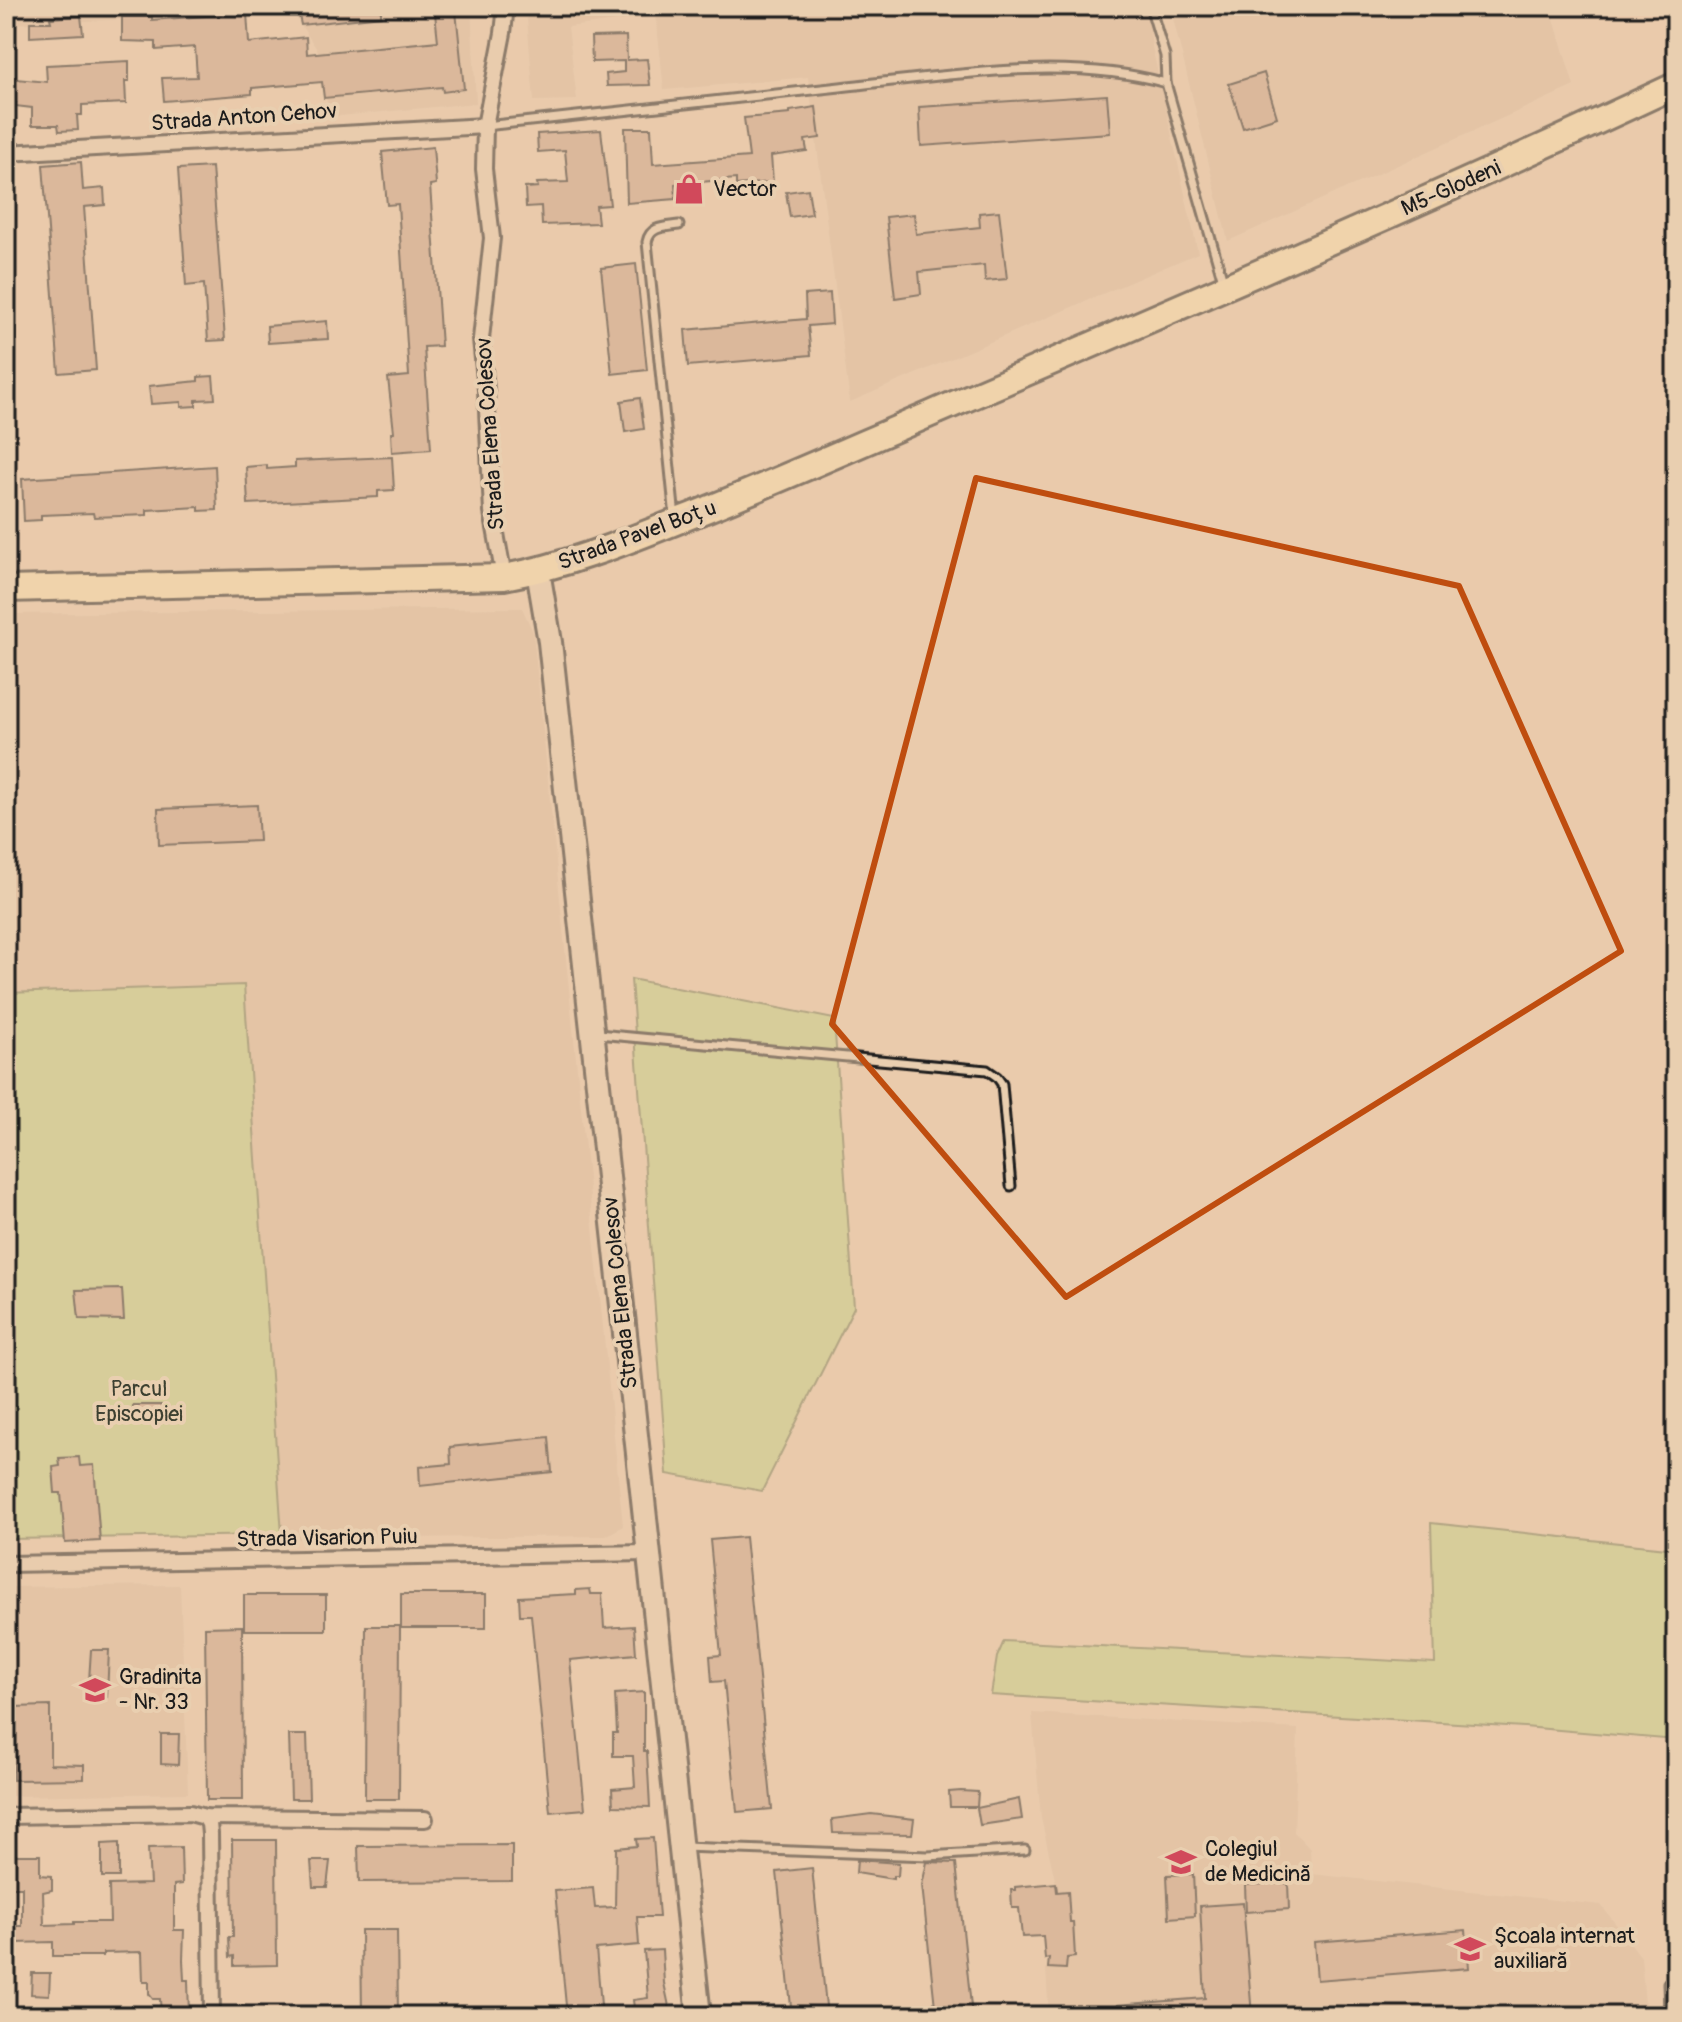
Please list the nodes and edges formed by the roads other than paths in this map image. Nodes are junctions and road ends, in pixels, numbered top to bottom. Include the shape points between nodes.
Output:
1 (506, 6) edge
2 (1150, 6) edge
3 (1166, 83) junction
4 (1676, 85) edge
5 (485, 126) junction
6 (6, 153) edge
7 (679, 225) dead end
8 (1225, 287) junction
9 (676, 522) junction
10 (538, 571) junction
11 (504, 577) junction
12 (6, 589) edge
13 (594, 1034) junction
14 (1011, 1186) dead end
15 (649, 1553) junction
16 (6, 1564) edge
17 (6, 1816) edge
18 (205, 1817) junction
19 (425, 1819) dead end
20 (681, 1847) junction
21 (1025, 1850) dead end
22 (1668, 1983) dead end
23 (212, 2016) edge
24 (699, 2016) edge
25 (1669, 2016) edge

1 - 5 street, Strada Elena Colesov
2 - 3 lane via 1165,56
3 - 5 lane via 1134,74 1064,69 946,75
3 - 8 lane
4 - 8 main road, M5-Glodeni
5 - 6 street, Strada Anton Cehov
5 - 11 street, Strada Elena Colesov via 492,238 481,339 492,512
7 - 9 lane via 655,229 647,242
8 - 9 main road, Strada Pavel Boțu
9 - 10 main road, Strada Pavel Boțu
10 - 11 main road, Strada Pavel Boțu
10 - 13 street, Strada Elena Colesov
11 - 12 main road, Strada Pavel Boțu
13 - 14 lane via 987,1070 1002,1084
13 - 15 street, Strada Elena Colesov
15 - 16 street, Strada Visarion Puiu
15 - 20 street, Strada Elena Colesov
17 - 18 street
18 - 19 street
18 - 23 street via 210,1834
20 - 21 lane via 928,1856
20 - 24 street, Strada Elena Colesov
22 - 25 lane

